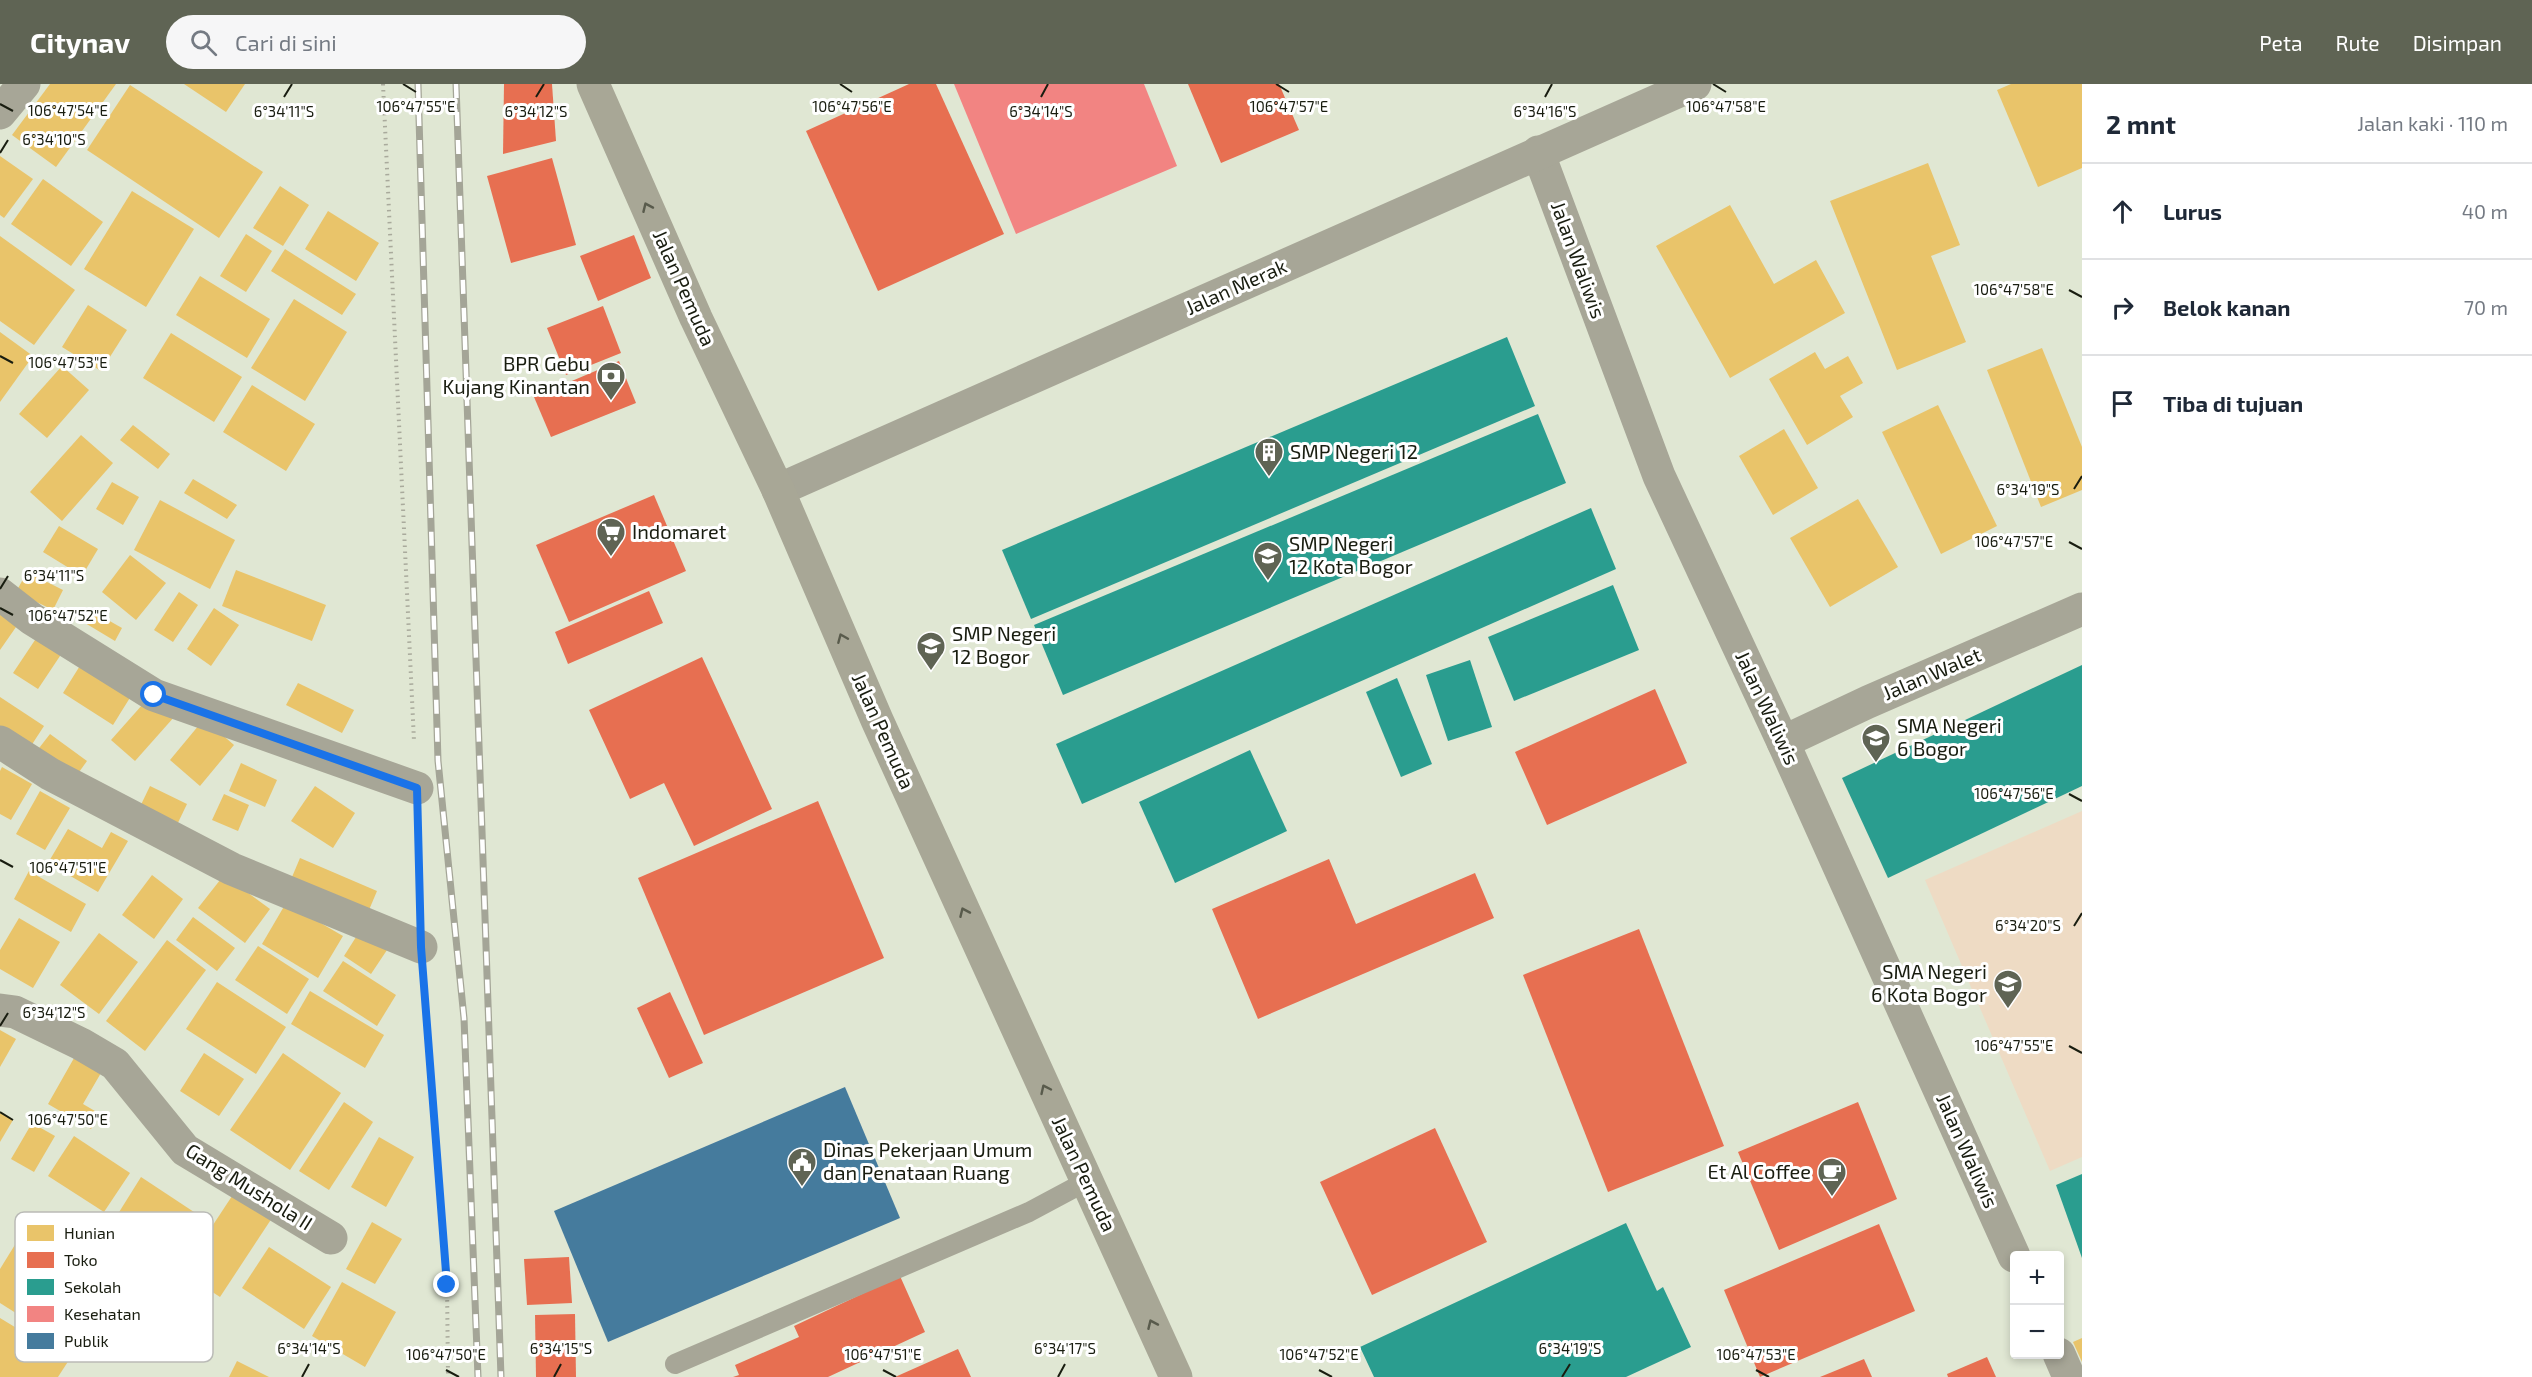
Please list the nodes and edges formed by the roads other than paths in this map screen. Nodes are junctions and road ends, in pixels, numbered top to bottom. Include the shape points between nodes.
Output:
1 (24, 84) edge
2 (593, 84) edge
3 (1695, 84) edge
4 (0, 113) edge
5 (1538, 152) junction
6 (778, 490) junction
7 (0, 594) edge
8 (2082, 609) edge
9 (0, 742) edge
10 (1783, 742) junction
11 (417, 788) road end
12 (421, 947) road end
13 (0, 1010) edge
14 (1087, 1181) junction
15 (331, 1238) dead end
16 (2012, 1251) edge
17 (2061, 1359) edge
18 (675, 1364) dead end
19 (1176, 1377) edge
20 (2069, 1377) edge

1 - 4 street
6 -> 2 main road, Jalan Pemuda via 696,318
3 - 5 street, Jalan Merak
5 - 6 street, Jalan Merak
5 - 10 street, Jalan Waliwis via 1659,476
14 -> 6 main road, Jalan Pemuda via 877,720
7 - 11 street via 154,695
8 - 10 street, Jalan Walet
9 - 12 street via 50,774 232,869
10 - 16 street, Jalan Waliwis
13 - 15 street, Gang Mushola II via 15,1012 115,1064 185,1150
14 - 18 lane via 1029,1212
19 -> 14 main road, Jalan Pemuda
17 - 20 street

